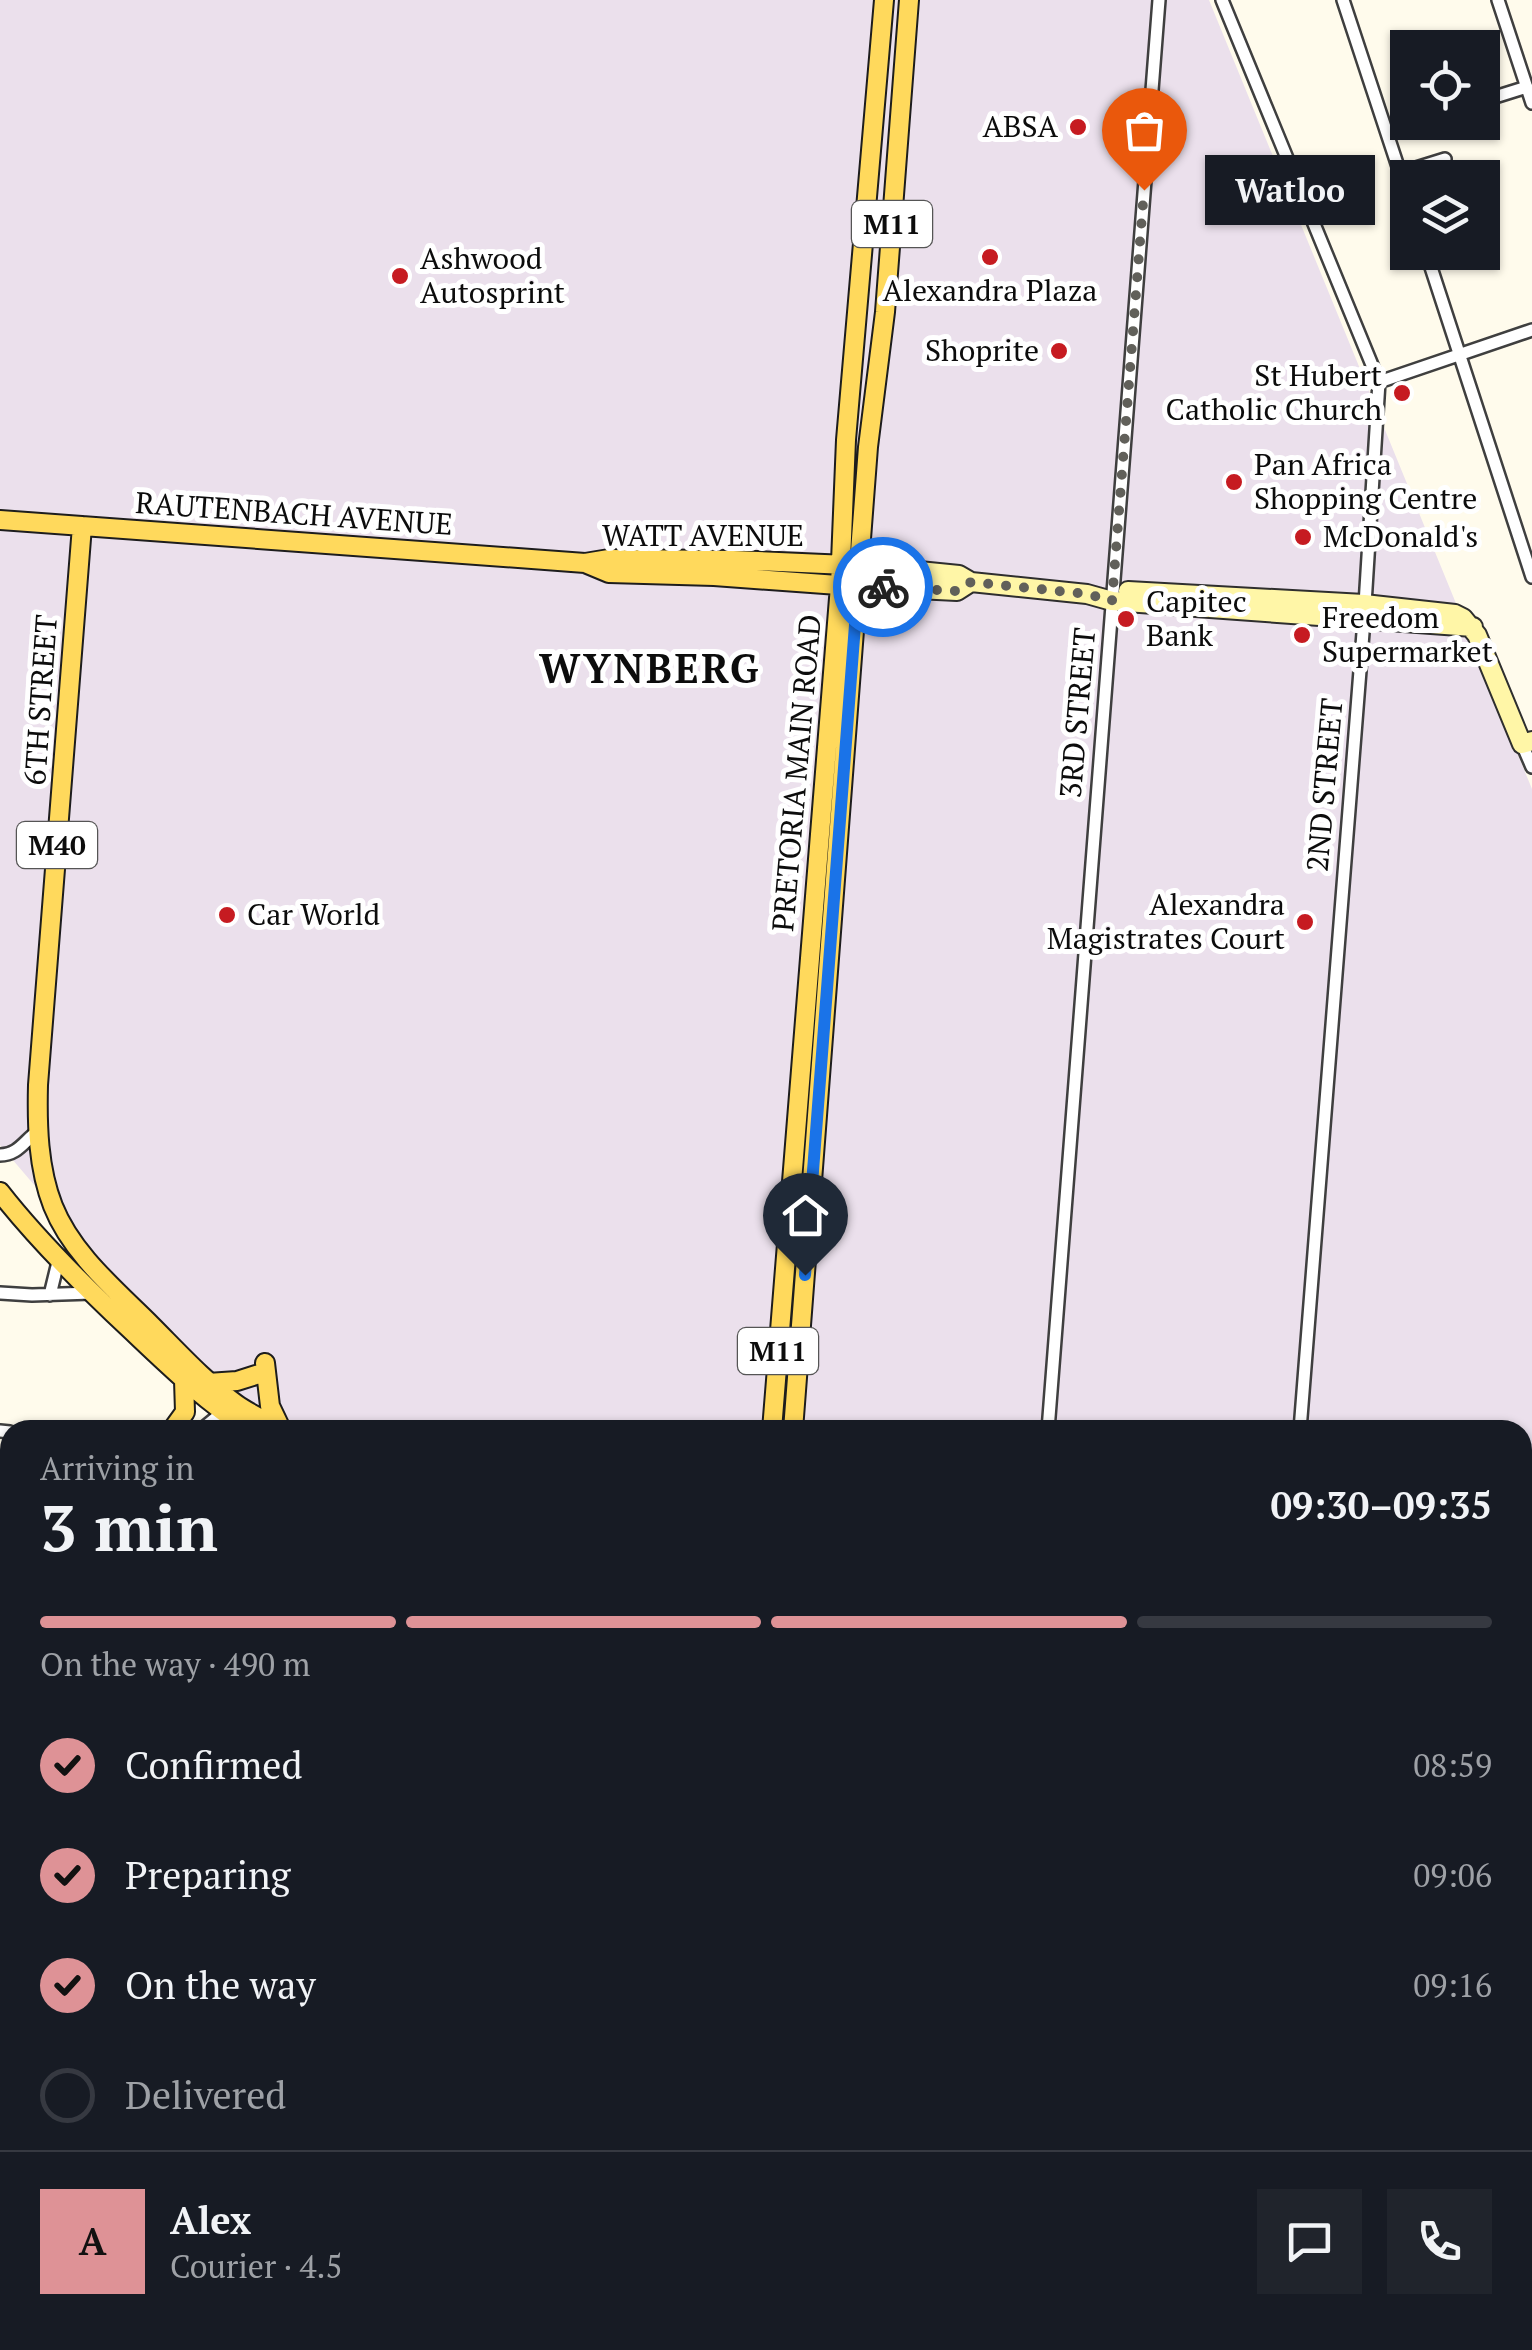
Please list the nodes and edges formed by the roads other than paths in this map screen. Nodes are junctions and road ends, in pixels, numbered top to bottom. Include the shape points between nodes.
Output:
1 (884, 0) edge
2 (909, 0) edge
3 (1159, 0) edge
4 (1222, 0) edge
5 (1343, 0) edge
6 (1498, 0) edge
7 (1527, 88) junction
8 (1500, 96) edge
9 (1532, 103) edge
10 (1445, 158) dead end
11 (1396, 160) edge
12 (1439, 160) edge
13 (1432, 270) edge
14 (1532, 330) edge
15 (1459, 354) junction
16 (1379, 382) junction
17 (0, 520) edge
18 (82, 526) junction
19 (584, 563) joint
20 (840, 564) junction
21 (860, 565) junction
22 (699, 568) junction
23 (1532, 577) edge
24 (971, 582) junction
25 (848, 586) junction
26 (1112, 596) junction
27 (1364, 612) junction
28 (1527, 742) edge
29 (1532, 768) edge
30 (38, 1131) junction
31 (0, 1155) edge
32 (0, 1192) edge
33 (60, 1258) junction
34 (0, 1293) edge
35 (92, 1293) junction
36 (50, 1295) junction
37 (184, 1380) junction
38 (208, 1383) junction
39 (228, 1408) junction
40 (179, 1420) edge
41 (213, 1420) edge
42 (240, 1420) edge
43 (257, 1420) edge
44 (277, 1420) edge
45 (773, 1420) edge
46 (793, 1420) edge
47 (1049, 1420) edge
48 (1301, 1420) edge

1 - 20 main road, PRETORIA MAIN ROAD / M11
2 - 21 main road, PRETORIA MAIN ROAD / M11
3 - 26 street, 3RD STREET
4 - 16 street
5 - 11 street
6 - 7 street
7 - 8 street
7 - 9 street
10 - 12 street
13 - 15 street
14 - 15 street
15 - 16 street
15 - 23 street
16 - 27 street, 2ND STREET
17 - 18 main road, RAUTENBACH AVENUE
18 - 19 main road, RAUTENBACH AVENUE
18 - 30 main road, 6TH STREET / M40
19 - 22 main road, WATT AVENUE via 609,573
20 - 21 main road, WATT AVENUE
20 - 22 main road, WATT AVENUE
20 - 25 main road, PRETORIA MAIN ROAD / M11
21 - 24 street, WATT AVENUE
21 - 25 main road, PRETORIA MAIN ROAD / M11
22 - 25 main road, WATT AVENUE
24 - 25 street, WATT AVENUE via 957,591
24 - 26 street, WATT AVENUE
25 - 45 main road, PRETORIA MAIN ROAD / M11
25 - 46 main road, PRETORIA MAIN ROAD / M11
26 - 27 street, WATT AVENUE
26 - 47 street, 3RD STREET
27 - 28 street, WATT AVENUE via 1463,618
27 - 48 street, 2ND STREET
28 - 29 street
30 - 31 street via 18,1151
30 - 38 main road, 6TH STREET / M40 via 44,1178 70,1237
32 - 33 main road, M40
33 - 35 main road, M40
33 - 36 street
34 - 36 street
35 - 36 street
35 - 37 main road, M40
37 - 39 main road, M40
37 - 40 main road
38 - 39 main road, 6TH STREET / M40
38 - 44 main road via 237,1381 262,1368
39 - 41 street
39 - 42 main road, M40
39 - 43 main road, M40

